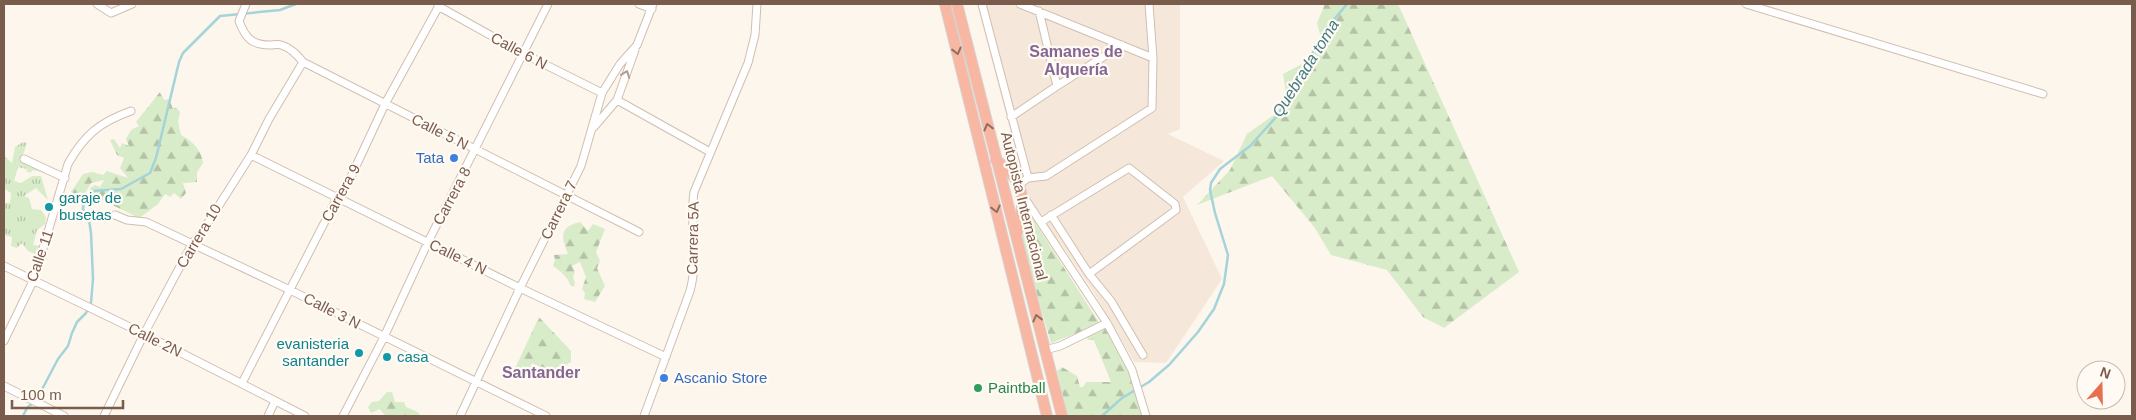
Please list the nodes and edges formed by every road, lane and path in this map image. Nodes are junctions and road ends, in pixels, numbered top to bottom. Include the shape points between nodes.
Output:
1 (97, 4) edge
2 (132, 4) edge
3 (246, 4) edge
4 (548, 4) edge
5 (639, 4) edge
6 (757, 4) edge
7 (945, 4) edge
8 (982, 4) edge
9 (1020, 4) edge
10 (1149, 4) edge
11 (1746, 4) edge
12 (439, 5) edge
13 (652, 7) edge
14 (958, 7) edge
15 (1039, 11) junction
16 (637, 45) junction
17 (1122, 45) junction
18 (524, 54) junction
19 (1153, 58) junction
20 (304, 62) junction
21 (1057, 86) junction
22 (602, 93) junction
23 (2043, 94) dead end
24 (617, 100) junction
25 (385, 104) junction
26 (132, 111) dead end
27 (1011, 118) junction
28 (592, 130) junction
29 (476, 150) junction
30 (710, 152) junction
31 (251, 155) junction
32 (24, 159) dead end
33 (996, 160) junction
34 (65, 178) junction
35 (1023, 185) junction
36 (568, 195) junction
37 (337, 198) junction
38 (115, 215) dead end
39 (1050, 215) junction
40 (1041, 222) junction
41 (639, 232) dead end
42 (1016, 236) junction
43 (428, 242) junction
44 (192, 244) junction
45 (4, 266) edge
46 (1089, 274) junction
47 (34, 279) junction
48 (520, 288) junction
49 (290, 290) junction
50 (1107, 323) junction
51 (144, 334) junction
52 (384, 337) junction
53 (4, 341) edge
54 (1045, 350) junction
55 (1143, 355) dead end
56 (666, 356) junction
57 (477, 383) junction
58 (242, 384) junction
59 (4, 386) edge
60 (275, 401) junction
61 (64, 416) edge
62 (104, 416) edge
63 (268, 416) edge
64 (305, 416) edge
65 (343, 416) edge
66 (460, 416) edge
67 (546, 416) edge
68 (644, 416) edge
69 (1047, 416) edge
70 (1062, 416) edge
71 (1146, 416) edge

1 - 2 street via 110,14
3 - 20 street, Calle 5 N via 239,21 244,34 257,44 280,45 293,51
4 - 18 street, Carrera 8
5 - 13 street
6 - 30 street, Carrera 5A via 751,54
7 -> 69 highway, Autopista Internacional
8 - 27 street
9 - 15 street
10 - 19 street
11 - 23 street
12 - 18 street, Calle 6 N
12 - 25 street, Carrera 9
13 - 16 street, Carrera 7
33 -> 14 highway, Autopista Internacional
15 - 17 street
15 - 21 street
16 - 22 street, Carrera 7 via 620,64
24 -> 16 street
17 - 19 street
17 - 21 street
18 - 22 street, Calle 6 N
18 - 29 street, Carrera 8
19 - 35 street via 1154,104 1150,111 1046,176
20 - 25 street, Calle 5 N
20 - 31 street, Carrera 10
21 - 27 street
22 - 28 street, Carrera 7
24 - 28 street
24 - 30 street
25 - 29 street, Calle 5 N
25 - 37 street, Carrera 9 via 349,181
26 - 34 street, Calle 11 via 109,119 93,131 75,152
27 - 35 street
28 - 36 street, Carrera 7
29 - 36 street, Calle 5 N
29 - 43 street, Carrera 8
30 - 56 street, Carrera 5A via 694,192 692,284
31 - 37 street, Calle 4 N
31 - 44 street, Carrera 10
32 - 34 street
33 - 35 highway
33 - 42 highway, Autopista Internacional
34 - 47 street, Calle 11
35 - 40 street
35 - 42 highway via 1022,211
36 - 41 street, Calle 5 N
36 - 48 street, Carrera 7
37 - 43 street, Calle 4 N
37 - 49 street, Carrera 9
38 - 44 street, Calle 3 N via 146,222
39 - 40 street
39 - 46 street
39 - 46 street via 1129,168 1175,204 1176,210
40 - 50 street
54 -> 42 highway, Autopista Internacional
43 - 48 street, Calle 4 N
43 - 52 street, Carrera 8
44 - 49 street, Calle 3 N
44 - 51 street, Carrera 10
45 - 47 street, Calle 2N
46 - 55 street
47 - 51 street, Calle 2N
47 - 53 street, Calle 11
48 - 56 street, Calle 4 N
48 - 57 street, Carrera 7
49 - 52 street, Calle 3 N
49 - 58 street, Carrera 9
50 - 54 street
50 - 71 street via 1132,370
51 - 58 street, Calle 2N
51 - 62 street, Carrera 10
52 - 57 street, Calle 3 N
52 - 65 street, Carrera 8
54 - 70 highway, Autopista Internacional
56 - 68 street, Carrera 5A
57 - 66 street, Carrera 7
57 - 67 street, Calle 3 N
58 - 60 street, Calle 2N
59 - 61 street
60 - 63 street
60 - 64 street, Calle 2N

